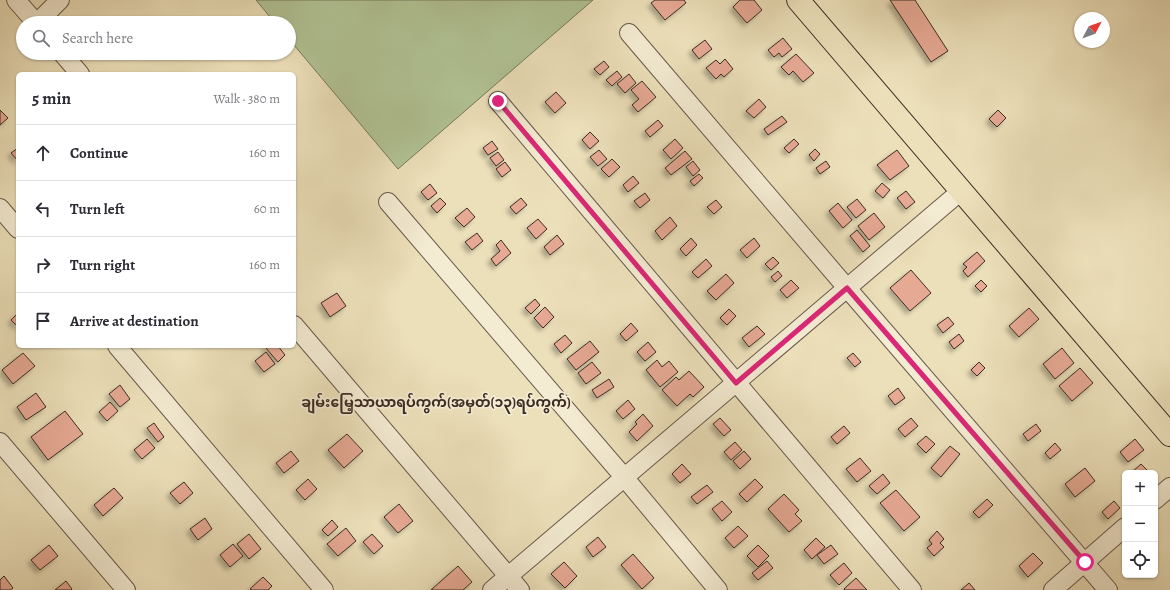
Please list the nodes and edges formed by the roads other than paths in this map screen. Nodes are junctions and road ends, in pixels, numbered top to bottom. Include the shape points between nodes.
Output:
1 (16, 0) edge
2 (60, 0) edge
3 (798, 0) edge
4 (31, 16) edge
5 (44, 16) edge
6 (629, 33) dead end
7 (68, 60) edge
8 (78, 72) edge
9 (498, 101) dead end
10 (961, 191) junction
11 (388, 202) dead end
12 (0, 208) edge
13 (16, 227) edge
14 (847, 288) junction
15 (296, 327) edge
16 (119, 348) edge
17 (736, 383) junction
18 (1170, 435) edge
19 (0, 442) edge
20 (624, 477) junction
21 (1170, 487) edge
22 (1158, 497) edge
23 (1122, 530) edge
24 (1085, 562) junction
25 (509, 576) junction
26 (126, 590) edge
27 (324, 590) edge
28 (492, 590) edge
29 (520, 590) edge
30 (718, 590) edge
31 (912, 590) edge
32 (1053, 590) edge
33 (1108, 590) edge

1 - 4 street
2 - 5 street
3 - 10 main road
6 - 14 street
7 - 8 street
9 - 17 street
10 - 14 street
10 - 18 main road
11 - 20 street
12 - 13 street
14 - 17 street
14 - 24 street
15 - 25 street
16 - 27 street
17 - 20 street
17 - 31 street
19 - 26 street
20 - 25 street
20 - 30 street
21 - 22 street
23 - 24 street
24 - 32 street
24 - 33 street
25 - 28 street
25 - 29 street

